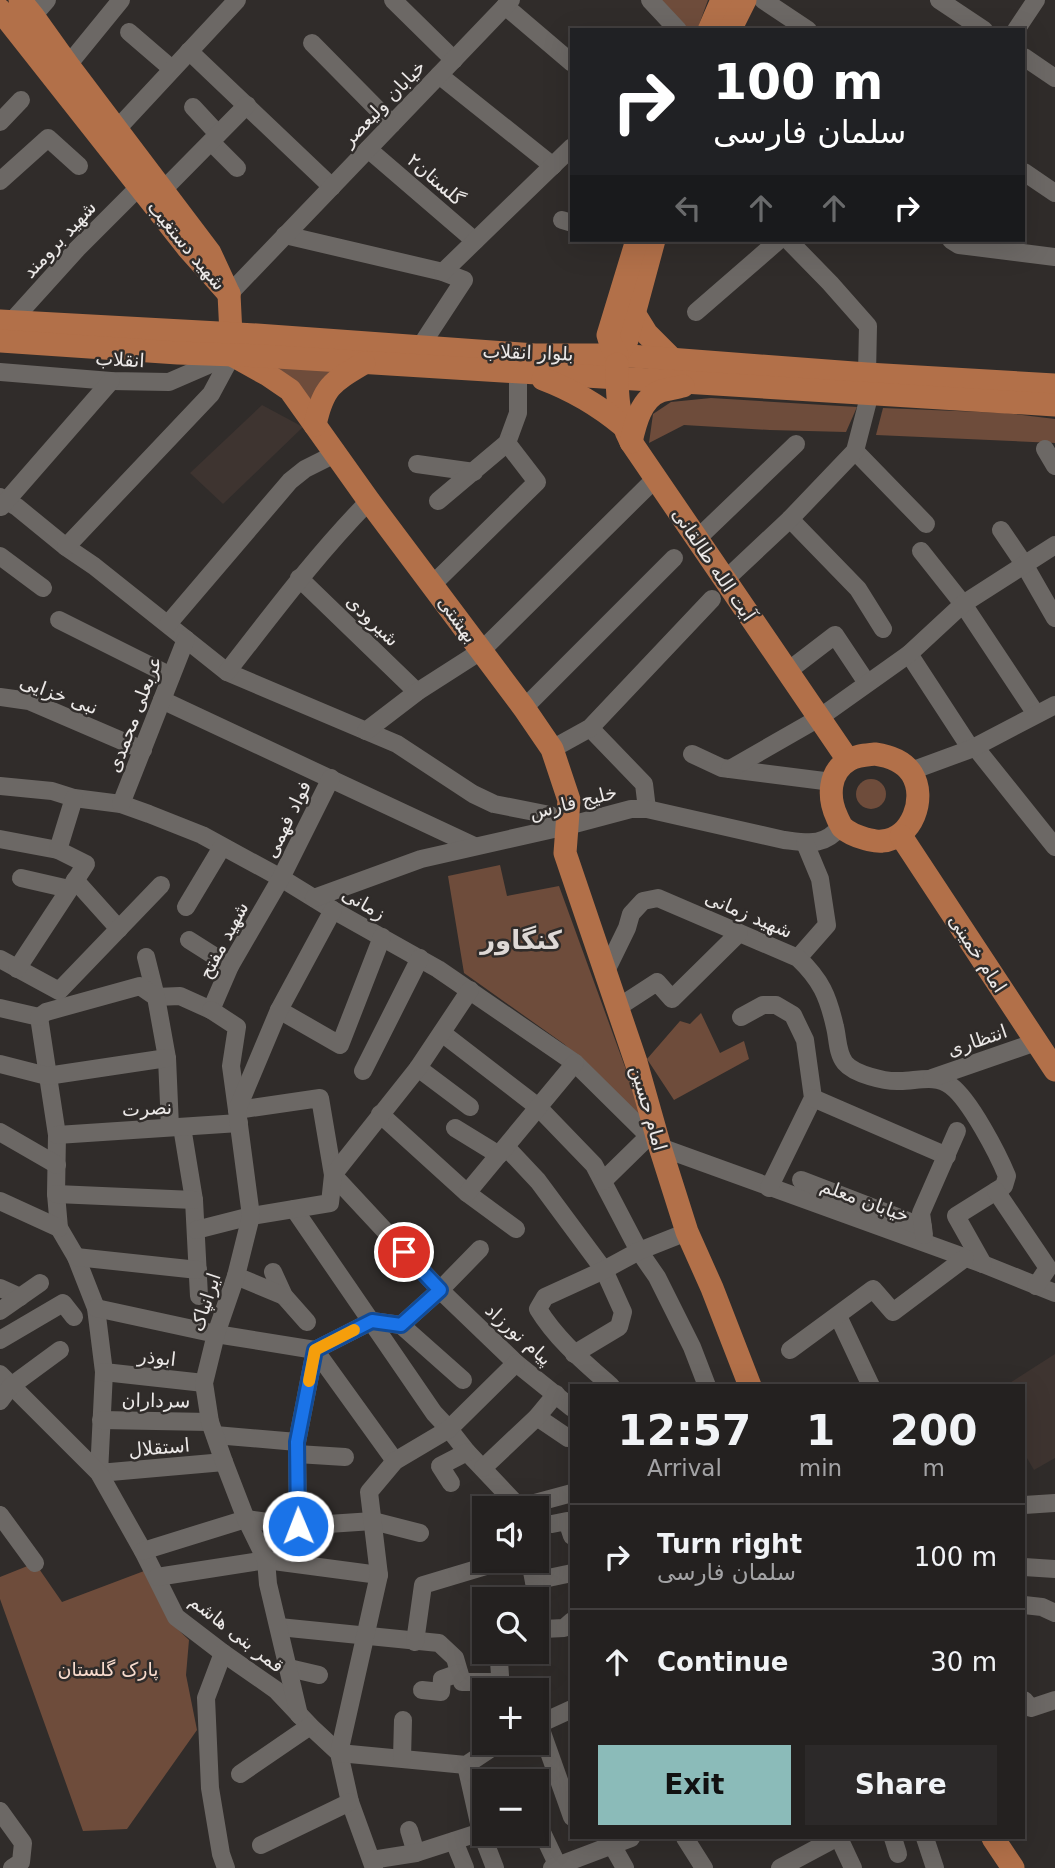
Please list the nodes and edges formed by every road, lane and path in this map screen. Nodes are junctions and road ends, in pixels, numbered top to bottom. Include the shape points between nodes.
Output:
1 (121, 0) edge
2 (237, 0) edge
3 (393, 0) edge
4 (650, 0) edge
5 (722, 0) edge
6 (745, 0) edge
7 (763, 0) edge
8 (939, 0) edge
9 (1036, 0) edge
10 (508, 3) edge
11 (33, 5) edge
12 (0, 10) edge
13 (676, 28) edge
14 (710, 28) edge
15 (731, 28) edge
16 (805, 28) edge
17 (981, 28) edge
18 (1017, 28) edge
19 (129, 32) dead end
20 (312, 43) dead end
21 (190, 51) junction
22 (1025, 58) edge
23 (454, 60) junction
24 (570, 61) edge
25 (68, 65) junction
26 (172, 69) junction
27 (439, 75) junction
28 (1055, 78) edge
29 (21, 100) dead end
30 (247, 105) junction
31 (193, 107) dead end
32 (0, 122) edge
33 (392, 124) junction
34 (117, 129) junction
35 (215, 138) junction
36 (369, 149) junction
37 (570, 149) edge
38 (79, 166) dead end
39 (553, 166) junction
40 (237, 168) dead end
41 (1025, 173) edge
42 (0, 181) edge
43 (139, 187) junction
44 (332, 187) junction
45 (163, 190) junction
46 (1055, 193) edge
47 (285, 235) junction
48 (475, 241) junction
49 (636, 242) edge
50 (653, 242) edge
51 (777, 242) edge
52 (790, 242) edge
53 (954, 242) edge
54 (1055, 257) edge
55 (443, 272) junction
56 (229, 294) junction
57 (696, 312) dead end
58 (634, 313) junction
59 (4, 328) edge
60 (232, 345) junction
61 (420, 347) junction
62 (674, 361) junction
63 (364, 363) junction
64 (617, 366) junction
65 (0, 372) edge
66 (522, 372) junction
67 (111, 381) junction
68 (699, 383) junction
69 (869, 384) junction
70 (1055, 385) edge
71 (1055, 405) edge
72 (315, 425) junction
73 (627, 433) junction
74 (507, 443) junction
75 (796, 444) dead end
76 (1045, 449) dead end
77 (855, 452) junction
78 (335, 454) junction
79 (417, 464) dead end
80 (1055, 466) edge
81 (474, 472) junction
82 (656, 478) junction
83 (369, 501) junction
84 (438, 501) dead end
85 (2, 502) edge
86 (790, 519) junction
87 (926, 524) dead end
88 (1001, 530) dead end
89 (697, 539) junction
90 (1055, 545) edge
91 (65, 547) junction
92 (922, 551) dead end
93 (0, 556) edge
94 (674, 558) dead end
95 (1024, 564) junction
96 (299, 578) junction
97 (725, 580) junction
98 (432, 584) junction
99 (43, 588) dead end
100 (712, 599) dead end
101 (962, 604) junction
102 (1055, 618) edge
103 (59, 620) dead end
104 (168, 624) junction
105 (883, 629) dead end
106 (186, 639) junction
107 (481, 651) junction
108 (909, 654) junction
109 (788, 671) junction
110 (227, 672) junction
111 (172, 676) junction
112 (867, 683) junction
113 (417, 692) junction
114 (0, 696) edge
115 (162, 700) junction
116 (1055, 705) edge
117 (524, 708) junction
118 (1036, 714) junction
119 (819, 718) junction
120 (590, 728) junction
121 (366, 731) junction
122 (973, 748) junction
123 (143, 750) junction
124 (552, 750) junction
125 (692, 754) dead end
126 (848, 760) junction
127 (730, 769) junction
128 (911, 771) junction
129 (331, 778) junction
130 (832, 782) junction
131 (0, 786) edge
132 (74, 798) junction
133 (121, 804) junction
134 (647, 809) junction
135 (567, 826) junction
136 (841, 827) junction
137 (901, 835) junction
138 (0, 839) edge
139 (805, 843) junction
140 (474, 846) junction
141 (222, 847) junction
142 (1055, 847) edge
143 (58, 850) junction
144 (22, 878) dead end
145 (281, 878) junction
146 (72, 885) junction
147 (161, 885) dead end
148 (314, 898) junction
149 (186, 907) dead end
150 (333, 910) junction
151 (119, 929) junction
152 (739, 933) junction
153 (382, 937) junction
154 (188, 940) dead end
155 (146, 957) dead end
156 (420, 958) junction
157 (798, 958) junction
158 (0, 959) edge
159 (230, 966) junction
160 (17, 969) junction
161 (605, 973) junction
162 (470, 990) junction
163 (156, 997) junction
164 (0, 1008) edge
165 (617, 1008) junction
166 (211, 1010) junction
167 (279, 1010) junction
168 (40, 1017) junction
169 (741, 1017) dead end
170 (442, 1033) junction
171 (1036, 1042) junction
172 (167, 1058) junction
173 (575, 1063) junction
174 (0, 1064) edge
175 (418, 1068) junction
176 (1055, 1070) edge
177 (363, 1071) dead end
178 (47, 1076) junction
179 (932, 1078) junction
180 (813, 1098) junction
181 (470, 1107) dead end
182 (538, 1107) junction
183 (380, 1114) junction
184 (238, 1116) junction
185 (176, 1127) junction
186 (455, 1128) dead end
187 (957, 1131) dead end
188 (0, 1132) edge
189 (57, 1135) junction
190 (655, 1141) junction
191 (502, 1151) junction
192 (947, 1156) junction
193 (57, 1165) junction
194 (332, 1175) junction
195 (800, 1180) dead end
196 (603, 1181) junction
197 (769, 1188) junction
198 (996, 1191) junction
199 (467, 1193) junction
200 (56, 1194) junction
201 (194, 1200) junction
202 (1, 1203) edge
203 (294, 1209) junction
204 (251, 1216) junction
205 (59, 1228) junction
206 (516, 1229) dead end
207 (196, 1230) junction
208 (687, 1232) junction
209 (924, 1235) junction
210 (480, 1249) dead end
211 (639, 1251) junction
212 (76, 1257) junction
213 (965, 1258) junction
214 (983, 1264) junction
215 (198, 1270) junction
216 (604, 1270) junction
217 (273, 1272) dead end
218 (236, 1276) junction
219 (40, 1283) dead end
220 (1036, 1286) junction
221 (0, 1288) edge
222 (440, 1290) junction
223 (1055, 1293) edge
224 (199, 1296) dead end
225 (284, 1296) junction
226 (20, 1297) junction
227 (96, 1308) junction
228 (0, 1311) edge
229 (838, 1316) junction
230 (74, 1317) dead end
231 (372, 1321) junction
232 (307, 1322) dead end
233 (401, 1325) junction
234 (216, 1334) junction
235 (0, 1340) edge
236 (60, 1350) dead end
237 (315, 1350) junction
238 (790, 1350) dead end
239 (574, 1354) junction
240 (516, 1363) junction
241 (104, 1372) junction
242 (6, 1380) edge
243 (463, 1380) dead end
244 (204, 1383) junction
245 (609, 1384) edge
246 (706, 1384) edge
247 (749, 1384) edge
248 (870, 1384) edge
249 (556, 1394) junction
250 (0, 1401) edge
251 (570, 1406) edge
252 (537, 1417) junction
253 (101, 1420) junction
254 (213, 1429) junction
255 (449, 1429) junction
256 (568, 1438) dead end
257 (297, 1448) junction
258 (467, 1452) junction
259 (345, 1457) dead end
260 (395, 1461) junction
261 (224, 1462) junction
262 (483, 1468) junction
263 (99, 1473) junction
264 (451, 1482) dead end
265 (570, 1494) edge
266 (509, 1496) edge
267 (549, 1500) edge
268 (1055, 1503) edge
269 (1025, 1505) edge
270 (0, 1516) edge
271 (246, 1519) junction
272 (373, 1521) junction
273 (552, 1524) dead end
274 (298, 1526) junction
275 (570, 1530) edge
276 (420, 1533) dead end
277 (144, 1551) junction
278 (266, 1560) junction
279 (35, 1563) dead end
280 (1025, 1567) edge
281 (1055, 1569) edge
282 (472, 1570) edge
283 (532, 1573) edge
284 (570, 1573) edge
285 (379, 1575) junction
286 (157, 1577) junction
287 (534, 1581) junction
288 (535, 1587) edge
289 (1025, 1605) edge
290 (1055, 1613) edge
291 (570, 1623) edge
292 (279, 1627) junction
293 (549, 1630) edge
294 (366, 1636) junction
295 (415, 1642) junction
296 (223, 1653) junction
297 (289, 1668) junction
298 (459, 1673) junction
299 (320, 1675) dead end
300 (472, 1683) edge
301 (422, 1690) dead end
302 (1055, 1700) edge
303 (1025, 1701) edge
304 (570, 1710) edge
305 (549, 1719) edge
306 (403, 1720) dead end
307 (305, 1721) junction
308 (339, 1753) junction
309 (549, 1754) edge
310 (481, 1755) edge
311 (402, 1758) junction
312 (570, 1763) edge
313 (466, 1765) junction
314 (554, 1767) junction
315 (240, 1774) dead end
316 (472, 1792) edge
317 (350, 1802) junction
318 (570, 1809) edge
319 (0, 1811) edge
320 (409, 1830) dead end
321 (472, 1835) edge
322 (579, 1839) edge
323 (628, 1839) edge
324 (686, 1839) edge
325 (836, 1839) edge
326 (838, 1839) edge
327 (925, 1839) edge
328 (994, 1839) edge
329 (454, 1841) junction
330 (261, 1845) dead end
331 (612, 1845) junction
332 (486, 1846) edge
333 (547, 1846) edge
334 (416, 1853) junction
335 (586, 1855) junction
336 (373, 1864) edge
337 (555, 1867) edge
338 (12, 1868) edge
339 (226, 1868) edge
340 (466, 1868) edge
341 (495, 1868) edge
342 (625, 1868) edge
343 (704, 1868) edge
344 (780, 1868) edge
345 (853, 1868) edge
346 (935, 1868) edge
347 (1013, 1868) edge

1 - 25 street
2 - 21 street
3 - 23 street
4 - 13 street
5 - 14 main road
6 - 15 main road
7 - 16 street
8 - 17 street
9 - 18 street
10 - 23 street, خیابان ولیعصر
10 - 24 street
11 - 25 main road, شهید دستغیب
12 - 43 main road, شهید دستغیب
19 - 26 street
20 - 33 street
21 - 26 street
21 - 30 street
22 - 28 street
23 - 27 street, خیابان ولیعصر
25 - 34 main road, شهید دستغیب
26 - 34 street
27 - 33 street, خیابان ولیعصر
27 - 39 street
29 - 32 street
30 - 35 street
30 - 44 street
31 - 35 street
33 - 36 street, خیابان ولیعصر
34 - 45 main road, شهید دستغیب
35 - 40 street
35 - 45 street
36 - 44 street, خیابان ولیعصر
36 - 48 street, گلستان۲
37 - 39 street
38 - 42 street via 48,138
39 - 48 street
41 - 46 street
43 - 56 main road, شهید دستغیب
43 - 59 street, شهید برومند
44 - 47 street, خیابان ولیعصر
45 - 56 main road, شهید دستغیب via 210,253
47 - 55 street
47 - 56 street, خیابان ولیعصر
48 - 55 street
49 - 64 main road, آیت الله طالقانی via 608,335
50 - 58 main road
51 - 57 street
52 - 69 street via 868,326
53 - 54 street
55 - 61 street via 464,280
56 - 60 main road
58 - 62 main road
58 - 64 main road
59 - 60 main road, بلوار انقلاب
60 - 61 main road, بلوار انقلاب
60 - 63 main road, بلوار انقلاب
60 - 67 street, انقلاب via 169,382
60 - 72 main road, بهشتی via 290,390
60 - 91 street via 211,394
61 - 64 main road, بلوار انقلاب
62 - 64 main road, بلوار انقلاب
62 - 69 main road, بلوار انقلاب
63 - 66 main road, بلوار انقلاب
63 - 72 main road via 332,384 323,396
64 - 66 main road, بلوار انقلاب
64 - 68 main road, بلوار انقلاب
64 - 73 main road, آیت الله طالقانی via 616,395
65 - 67 street, انقلاب
66 - 73 main road via 603,408
66 - 74 street via 519,413
67 - 85 street
68 - 69 main road, بلوار انقلاب
68 - 73 main road via 658,392
69 - 70 main road, بلوار انقلاب
69 - 71 main road, بلوار انقلاب
69 - 77 street
72 - 78 main road, بهشتی
73 - 82 main road, آیت الله طالقانی
74 - 81 street
74 - 98 street via 537,482
75 - 89 street
76 - 80 street
77 - 86 street
77 - 87 street
78 - 83 main road, بهشتی
78 - 104 street via 290,481
79 - 81 street
81 - 84 street
82 - 89 main road, آیت الله طالقانی
82 - 107 street
83 - 96 street
83 - 98 main road, بهشتی
85 - 91 street
86 - 97 street
86 - 105 street via 859,589
88 - 95 street
89 - 97 main road, آیت الله طالقانی
90 - 95 street
91 - 104 street
92 - 101 street
93 - 99 street
94 - 117 street
95 - 101 street
95 - 102 street
96 - 110 street
96 - 113 street, شیرودی
97 - 109 main road, آیت الله طالقانی
98 - 107 main road, بهشتی
100 - 120 street
101 - 108 street
101 - 118 street
103 - 111 street
104 - 106 street
106 - 110 street
106 - 111 street, عربعلی محمدی
107 - 113 street
107 - 117 main road, بهشتی
108 - 112 street
108 - 122 street
109 - 112 street via 835,635
109 - 119 main road, آیت الله طالقانی
110 - 121 street
111 - 115 street, عربعلی محمدی
112 - 119 street
113 - 121 street
114 - 123 street, نبی خزایی via 29,701
115 - 123 street, عربعلی محمدی
115 - 129 street
116 - 118 street
117 - 124 main road, بهشتی
118 - 122 street
119 - 126 main road, آیت الله طالقانی
119 - 127 street
120 - 124 street
120 - 134 street via 644,784
121 - 135 street via 397,744 495,804 550,815
122 - 128 street
122 - 142 street
123 - 133 street, عربعلی محمدی
124 - 135 main road, بهشتی via 569,800
125 - 127 street
126 - 128 main road via 861,755 889,756
126 - 130 main road
127 - 130 street
128 - 137 main road via 919,797 912,820
129 - 140 street
129 - 145 street, فواد فهمی
130 - 136 main road via 830,796
131 - 132 street, زمانی
132 - 133 street, زمانی
132 - 143 street
133 - 141 street, زمانی
134 - 135 street, خلیج فارس
134 - 139 street, خلیج فارس
135 - 140 street, خلیج فارس
135 - 161 main road, امام حسین via 565,853
136 - 137 main road via 882,842
136 - 139 street, خلیج فارس via 821,842
137 - 171 main road, امام خمینی
138 - 143 street
139 - 157 street via 820,879 827,925
140 - 148 street, خلیج فارس via 421,859
141 - 145 street, زمانی
141 - 149 street
143 - 146 street via 86,864
144 - 146 street
145 - 148 street, زمانی
145 - 159 street, شهید مفتح
146 - 151 street
146 - 160 street
147 - 151 street
148 - 150 street, زمانی
150 - 153 street, زمانی
150 - 167 street
151 - 160 street via 59,991
152 - 157 street, شهید زمانی
152 - 161 street, شهید زمانی via 658,898 643,901 631,914
152 - 165 street via 672,999 657,982
153 - 156 street, زمانی
153 - 167 street via 340,1045
154 - 159 street
155 - 163 street
156 - 162 street, زمانی
156 - 177 street
157 - 179 street, شهید زمانی via 813,972 827,997 845,1063 859,1073 896,1082
158 - 160 street
159 - 166 street, شهید مفتح
161 - 165 main road, امام حسین
162 - 170 street
162 - 173 street, زمانی
163 - 166 street, شهید مفتح via 180,996
163 - 168 street, شهید مفتح via 140,986
163 - 172 street
164 - 168 street
165 - 190 main road, امام حسین
166 - 184 street, ایرانپاک via 237,1027 231,1066
167 - 184 street
168 - 178 street
169 - 180 street via 763,1005 776,1005 793,1015 805,1040
170 - 175 street
170 - 182 street
171 - 176 main road, امام خمینی
171 - 179 street, انتظاری
172 - 178 street
172 - 185 street
173 - 182 street
173 - 190 street, زمانی
174 - 178 street
175 - 181 street
175 - 183 street
178 - 189 street
179 - 198 street via 951,1085 967,1103 999,1156 1007,1177
180 - 192 street
180 - 197 street
182 - 191 street
182 - 196 street via 594,1165
183 - 194 street
183 - 199 street
184 - 185 street, نصرت
184 - 194 street via 320,1098
184 - 204 street, ایرانپاک
185 - 189 street, نصرت
185 - 201 street
186 - 191 street
187 - 192 street
188 - 193 street
189 - 193 street
190 - 196 street
190 - 197 street, خیابان معلم
190 - 208 main road, امام حسین
191 - 199 street
191 - 216 street via 538,1181
192 - 209 street via 921,1213
193 - 200 street
194 - 203 street via 330,1203
194 - 222 street, پیام نورزاد
195 - 209 street
196 - 211 street
197 - 209 street, خیابان معلم
198 - 214 street via 956,1216
198 - 220 street via 1048,1268
199 - 206 street
200 - 201 street
200 - 205 street
201 - 207 street
202 - 205 street
203 - 204 street
203 - 231 street
204 - 207 street
204 - 218 street, ایرانپاک
205 - 212 street
207 - 215 street
208 - 211 street
208 - 247 main road, امام حسین
209 - 213 street, خیابان معلم
210 - 222 street
211 - 216 street
211 - 246 street via 657,1277
212 - 215 street
212 - 227 street
213 - 214 street, خیابان معلم
213 - 229 street via 893,1312 873,1289
214 - 220 street, خیابان معلم
215 - 224 street
216 - 239 street via 623,1312 619,1327
216 - 239 street via 545,1297 537,1309
217 - 225 street
218 - 225 street
218 - 234 street, ایرانپاک
219 - 226 street
220 - 223 street, خیابان معلم
221 - 226 street
222 - 233 street
222 - 240 street, پیام نورزاد
225 - 232 street
226 - 228 street
227 - 234 street
227 - 241 street
229 - 238 street
229 - 248 street
230 - 235 street via 63,1303
231 - 233 street
231 - 237 street
231 - 255 street
233 - 243 street
234 - 237 street
234 - 244 street, ایرانپاک
236 - 242 street
237 - 257 street
237 - 260 street
239 - 245 street
240 - 249 street, پیام نورزاد
240 - 255 street
241 - 244 street, ابوذر
241 - 253 street
242 - 250 street
242 - 263 street, قمر بنی هاشم
244 - 254 street, ایرانپاک
249 - 251 street, پیام نورزاد
249 - 252 street
252 - 256 street
252 - 262 street
253 - 254 street, سرداران
253 - 263 street
254 - 257 street, سرداران
254 - 261 street, ایرانپاک
255 - 258 street
255 - 260 street
257 - 259 street, سرداران
257 - 274 street
258 - 262 street
258 - 264 street via 440,1466
260 - 272 street via 369,1492
261 - 263 street, استقلال
261 - 271 street, ایرانپاک
262 - 266 street
263 - 277 street, قمر بنی هاشم
265 - 267 street
268 - 269 street
270 - 279 street
271 - 274 street
271 - 277 street
271 - 278 street, ایرانپاک
272 - 274 street
272 - 276 street
272 - 285 street
273 - 275 street via 567,1521
277 - 286 street, قمر بنی هاشم
278 - 285 street
278 - 286 street
278 - 292 street, ایرانپاک
280 - 281 street
282 - 295 street via 423,1585
283 - 287 street
284 - 287 street
285 - 294 street
286 - 296 street, قمر بنی هاشم via 176,1617
287 - 288 street
289 - 290 street
291 - 293 street
292 - 294 street
292 - 297 street, ایرانپاک
294 - 295 street
294 - 308 street
295 - 298 street via 439,1643 455,1658
296 - 307 street, قمر بنی هاشم via 276,1690
296 - 339 street via 206,1698 210,1787
297 - 299 street
297 - 307 street, ایرانپاک
298 - 300 street via 462,1682
298 - 301 street via 442,1679 441,1692
302 - 303 street via 1031,1708
304 - 305 street
306 - 311 street
307 - 308 street, قمر بنی هاشم
307 - 315 street
308 - 311 street
308 - 317 street
309 - 314 street
310 - 313 street
311 - 313 street
312 - 314 street
313 - 316 street
314 - 318 street
317 - 330 street
317 - 336 street
319 - 338 street via 23,1843 21,1862
320 - 334 street
321 - 329 street
322 - 335 street
323 - 331 street
324 - 343 street
325 - 344 street
326 - 345 street
327 - 346 street
328 - 347 main road
329 - 334 street
329 - 340 street
331 - 335 street
331 - 342 street
332 - 341 street
333 - 337 street
334 - 336 street
335 - 337 street

